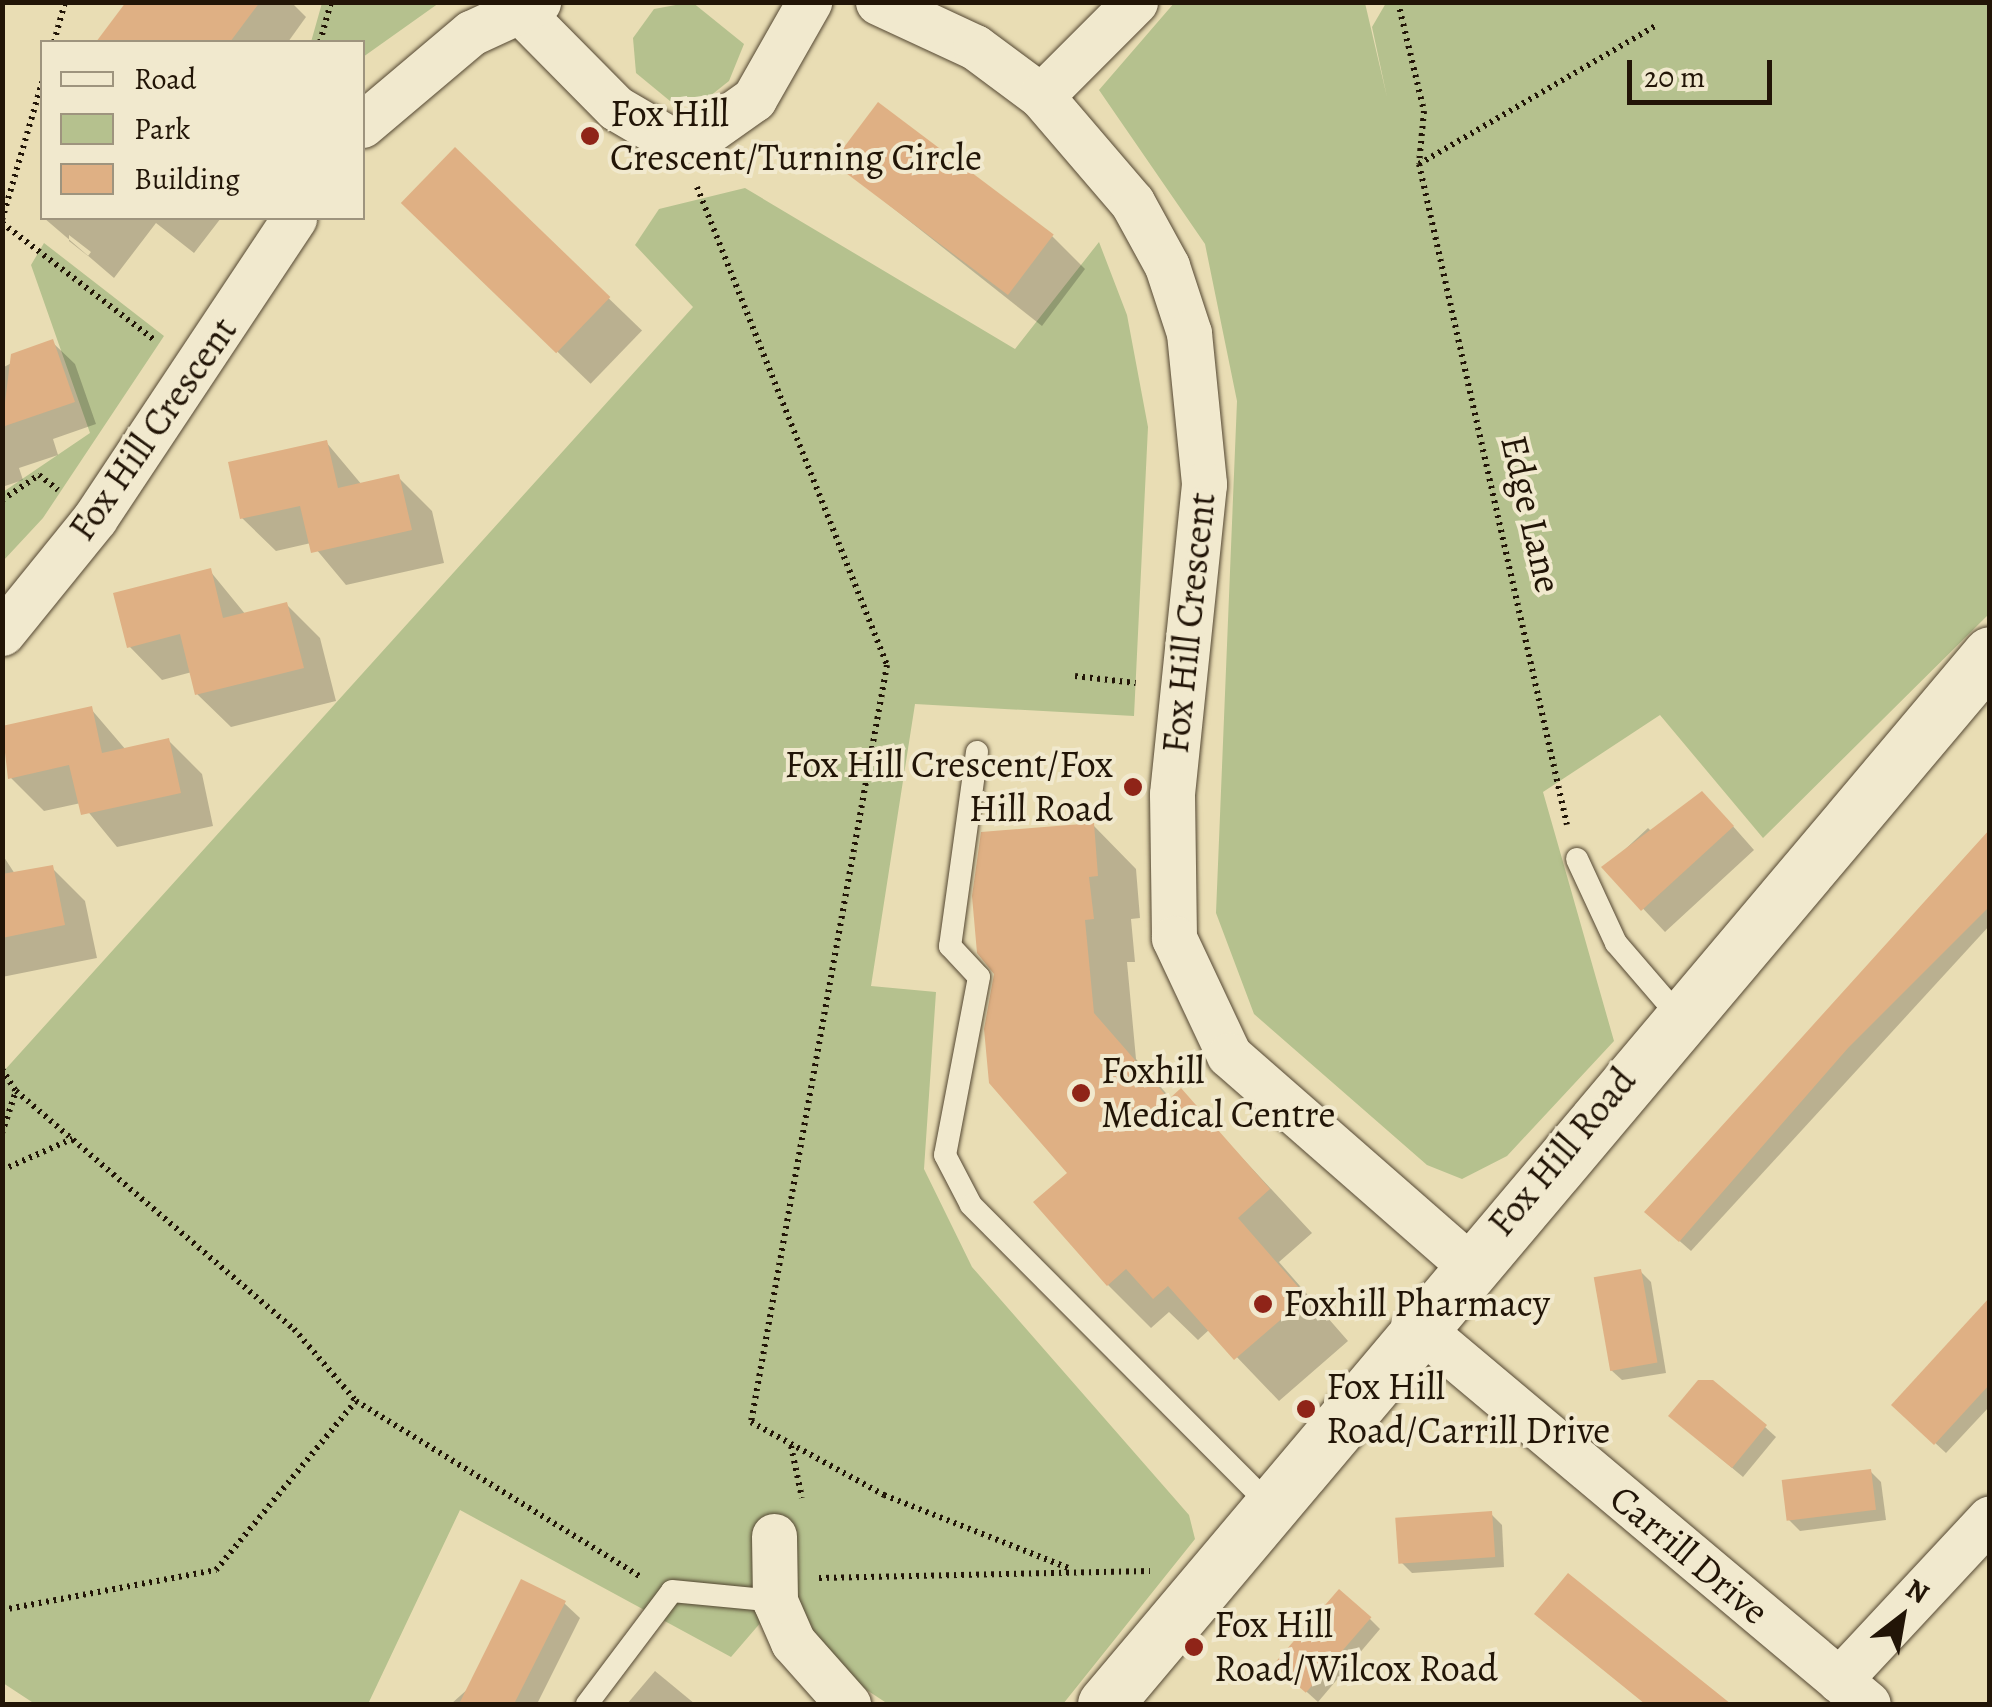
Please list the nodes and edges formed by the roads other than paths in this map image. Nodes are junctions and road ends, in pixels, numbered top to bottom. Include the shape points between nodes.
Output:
1 (809, 2) edge
2 (878, 2) edge
3 (1136, 2) edge
4 (528, 6) edge
5 (1041, 96) junction
6 (365, 122) edge
7 (293, 220) edge
8 (2, 633) edge
9 (1990, 654) edge
10 (977, 752) dead end
11 (1577, 859) road end
12 (1677, 1014) junction
13 (1469, 1265) junction
14 (1419, 1327) junction
15 (1270, 1504) junction
16 (1990, 1518) edge
17 (774, 1536) dead end
18 (774, 1590) junction
19 (1853, 1692) edge
20 (587, 1704) edge
21 (848, 1704) edge
22 (1105, 1704) edge

1 - 4 street via 754,99 726,127 678,140 616,108
2 - 5 street, Fox Hill Crescent via 975,46
3 - 5 street
4 - 6 street via 414,74
5 - 13 street, Fox Hill Crescent via 1132,202 1190,334 1204,484 1168,875 1174,938 1194,994 1229,1056
7 - 8 street, Fox Hill Crescent via 196,372
9 - 12 street, Fox Hill Road
10 - 15 lane via 950,946 979,977 945,1156 970,1205
11 - 12 lane via 1616,943
12 - 13 street, Fox Hill Road
13 - 14 street, Fox Hill Road
14 - 15 street, Fox Hill Road
14 - 19 street, Carrill Drive
15 - 22 street, Fox Hill Road
16 - 19 street
17 - 18 street
18 - 20 lane via 672,1591
18 - 21 street via 793,1642

